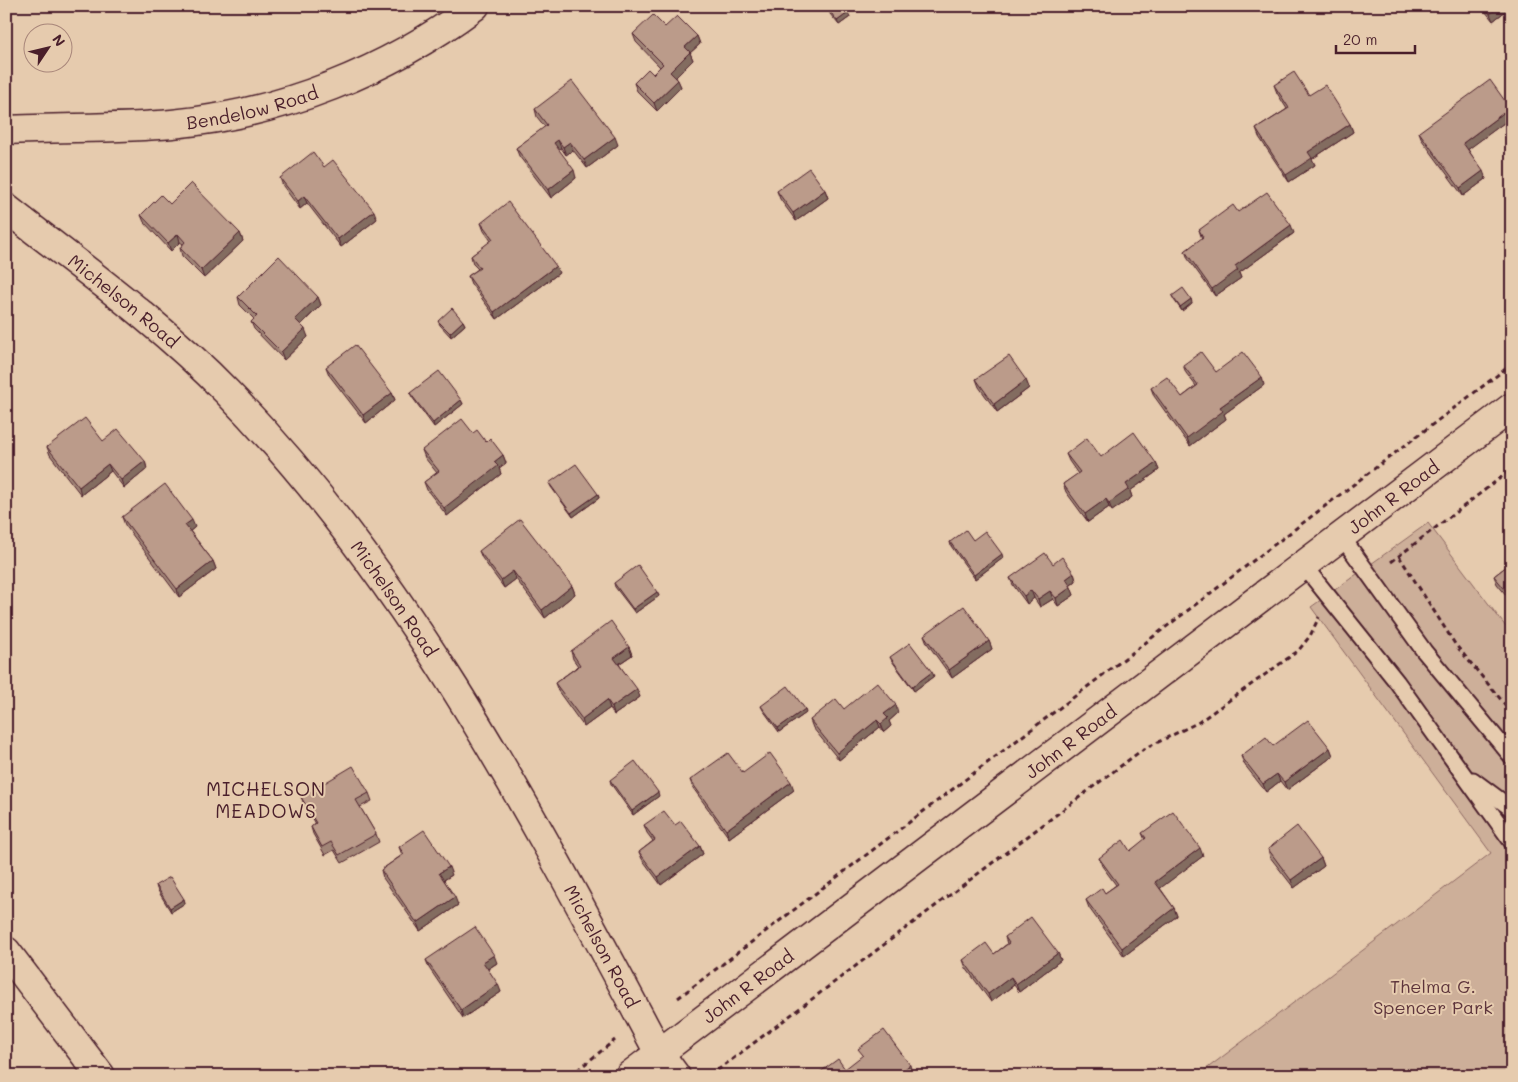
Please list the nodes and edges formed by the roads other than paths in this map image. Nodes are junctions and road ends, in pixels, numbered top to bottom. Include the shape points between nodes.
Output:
1 (475, 6) edge
2 (6, 130) edge
3 (6, 208) edge
4 (1512, 407) edge
5 (1342, 537) junction
6 (1304, 566) junction
7 (1512, 757) edge
8 (1462, 771) junction
9 (1510, 804) edge
10 (1512, 842) edge
11 (6, 951) edge
12 (659, 1053) junction
13 (102, 1076) edge
14 (629, 1076) edge
15 (676, 1076) edge

1 - 2 main road, Bendelow Road via 418,45 388,61 338,84 268,107 172,124
3 - 12 main road, Michelson Road via 195,360 275,444 350,535 417,629 482,735
4 - 5 main road, John R Road
5 - 6 main road, John R Road
5 - 7 lane via 1424,651
6 - 8 lane via 1397,682
6 - 12 main road, John R Road
8 - 9 lane
8 - 10 lane
11 - 13 main road
12 - 14 main road, John R Road
12 - 15 main road, Michelson Road

